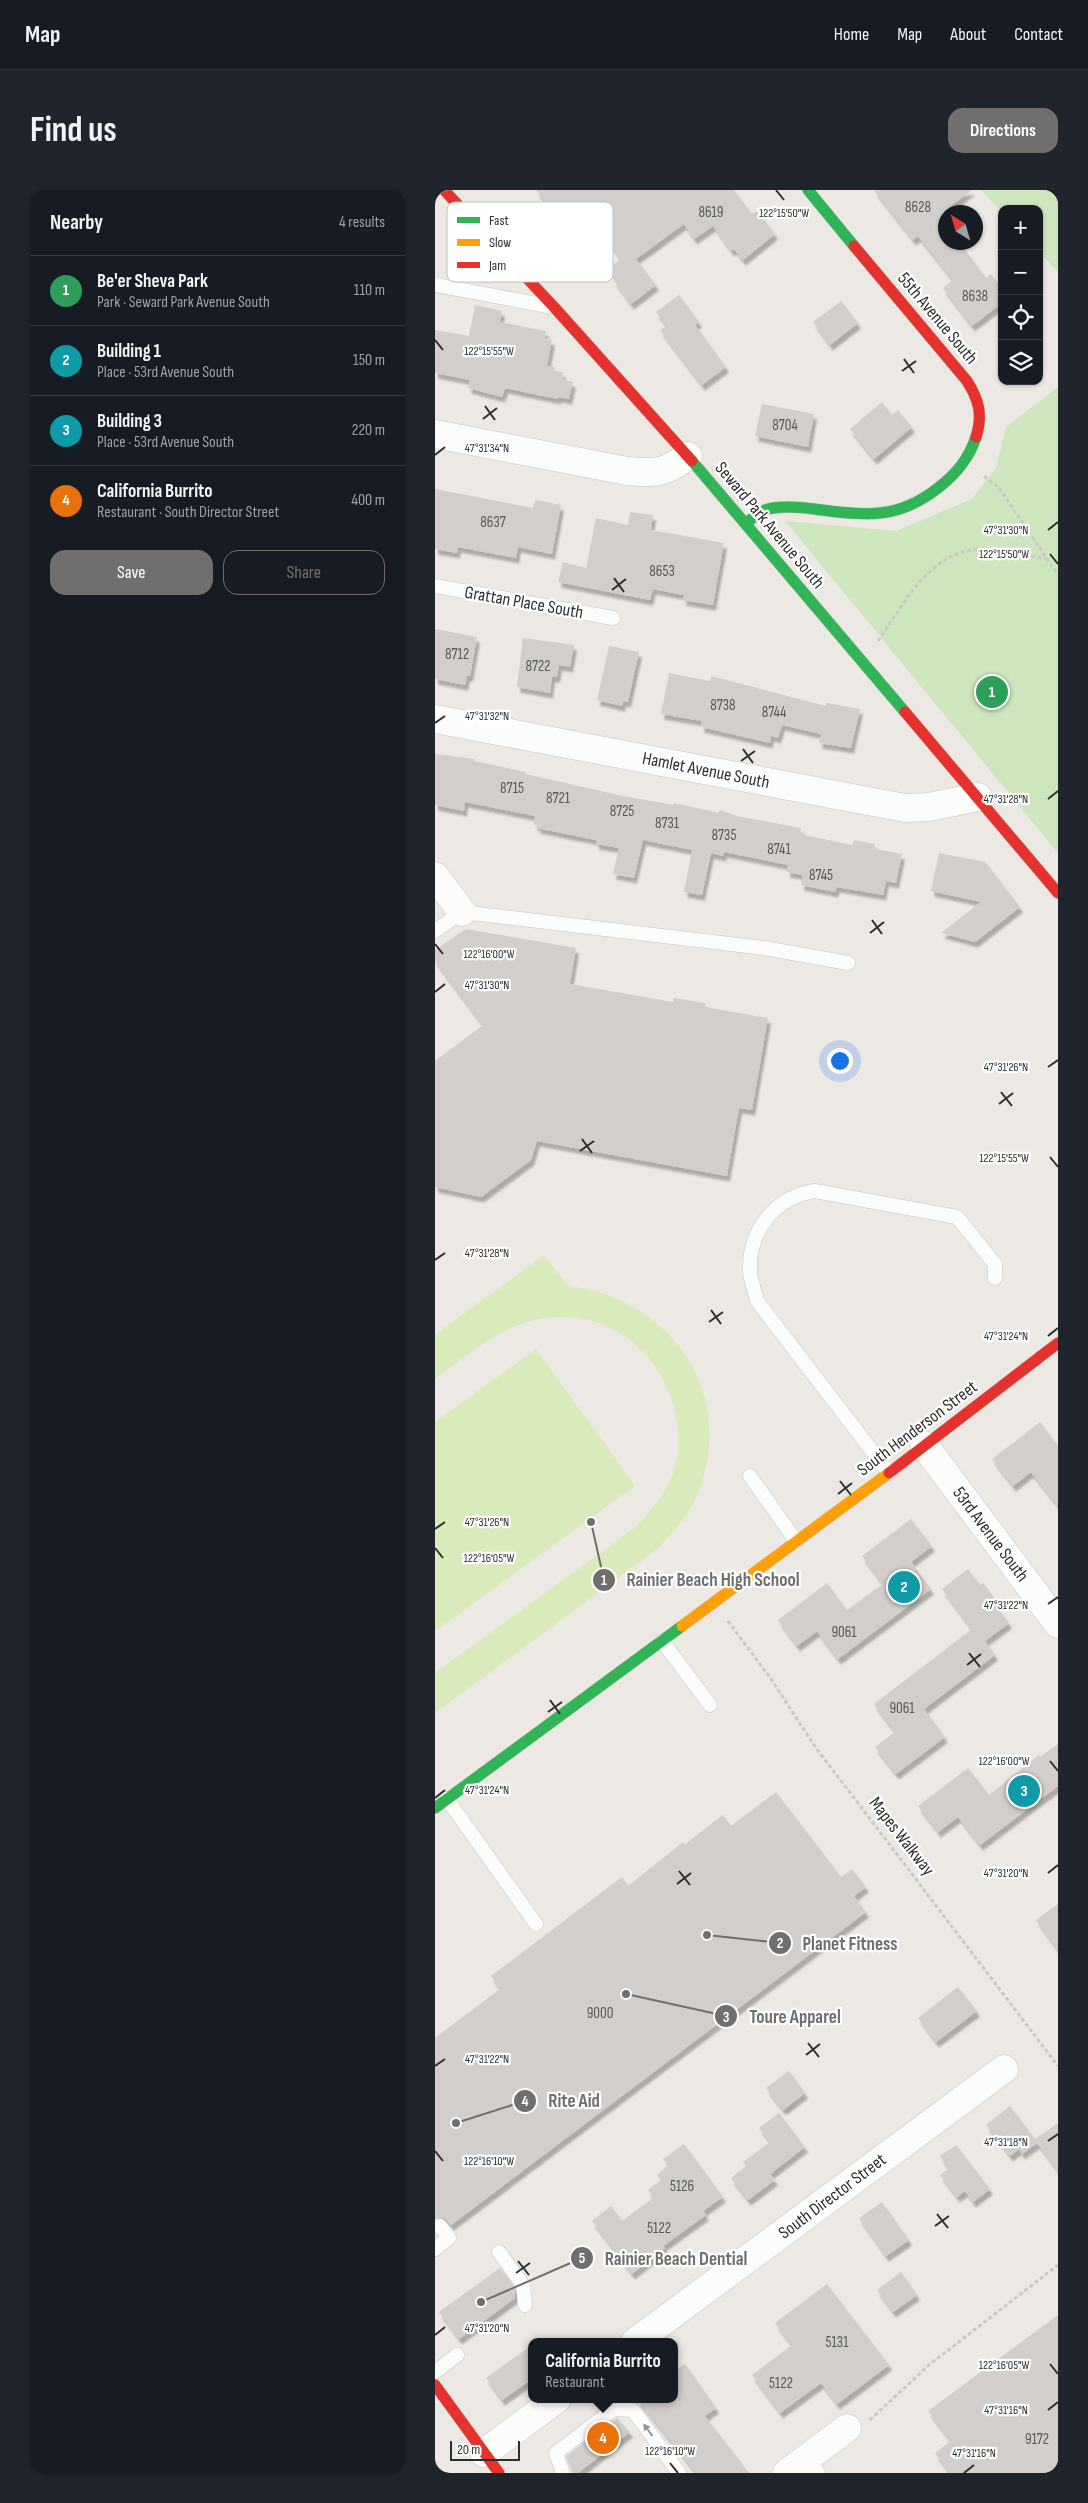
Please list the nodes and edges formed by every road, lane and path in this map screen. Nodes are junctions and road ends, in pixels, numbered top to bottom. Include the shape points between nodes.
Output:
1 (444, 190) edge
2 (808, 190) edge
3 (455, 202) edge
4 (530, 282) edge
5 (435, 285) edge
6 (554, 308) junction
7 (435, 434) edge
8 (688, 456) junction
9 (966, 461) junction
10 (746, 523) junction
11 (1047, 559) junction
12 (1058, 575) edge
13 (435, 586) edge
14 (613, 618) dead end
15 (864, 662) junction
16 (435, 719) edge
17 (978, 797) junction
18 (435, 876) edge
19 (1058, 893) edge
20 (461, 912) junction
21 (435, 931) edge
22 (848, 963) dead end
23 (995, 1278) dead end
24 (1058, 1343) edge
25 (924, 1445) junction
26 (889, 1473) junction
27 (750, 1476) dead end
28 (796, 1541) junction
29 (693, 1574) dead end
30 (701, 1585) dead end
31 (727, 1621) dead end
32 (1058, 1624) edge
33 (662, 1641) junction
34 (711, 1705) dead end
35 (447, 1799) junction
36 (435, 1808) edge
37 (536, 1924) dead end
38 (1058, 2066) edge
39 (1004, 2069) dead end
40 (440, 2226) dead end
41 (435, 2249) edge
42 (499, 2252) dead end
43 (1058, 2265) edge
44 (525, 2304) dead end
45 (640, 2338) edge
46 (457, 2355) dead end
47 (435, 2372) edge
48 (435, 2385) edge
49 (553, 2403) edge
50 (847, 2428) joint
51 (492, 2463) edge
52 (804, 2468) edge
53 (678, 2471) edge
54 (563, 2473) edge

1 - 3 street, Seward Park Avenue South
2 - 9 street, 55th Avenue South via 977,396 981,412 978,434
4 - 6 street, Seward Park Avenue South
5 - 6 lane
6 - 8 street, Seward Park Avenue South
7 - 8 street via 627,471 651,473 668,470
8 - 10 street, Seward Park Avenue South
9 - 10 street, 55th Avenue South via 947,481 904,509 882,514 781,506 763,511
9 - 11 path via 999,488
10 - 15 street, Seward Park Avenue South
11 - 12 path
11 - 15 path via 984,549 959,553 937,565 922,576
13 - 14 lane, Grattan Place South
15 - 17 street, Seward Park Avenue South
16 - 17 street, Hamlet Avenue South via 905,808 929,808
17 - 19 street, Seward Park Avenue South
18 - 20 street
20 - 21 lane
20 - 22 lane via 764,948
23 - 26 lane via 995,1264 957,1217 815,1191 792,1196 779,1203 763,1225 751,1254 749,1272 757,1301
24 - 25 street, South Henderson Street
25 - 26 street, South Henderson Street
25 - 32 street, 53rd Avenue South
26 - 28 street, South Henderson Street
27 - 28 lane
28 - 33 street, South Henderson Street
29 - 30 path
31 - 38 path, Mapes Walkway via 817,1748
33 - 34 lane
33 - 35 street, South Henderson Street
35 - 36 street, South Henderson Street
35 - 37 lane
39 - 45 street, South Director Street
40 - 41 lane via 449,2238
42 - 44 lane via 523,2285
43 - 50 path via 929,2365 856,2432
46 - 47 lane
48 - 51 street
49 - 51 street
50 - 52 street
53 -> 54 lane via 633,2410 614,2409 555,2453

